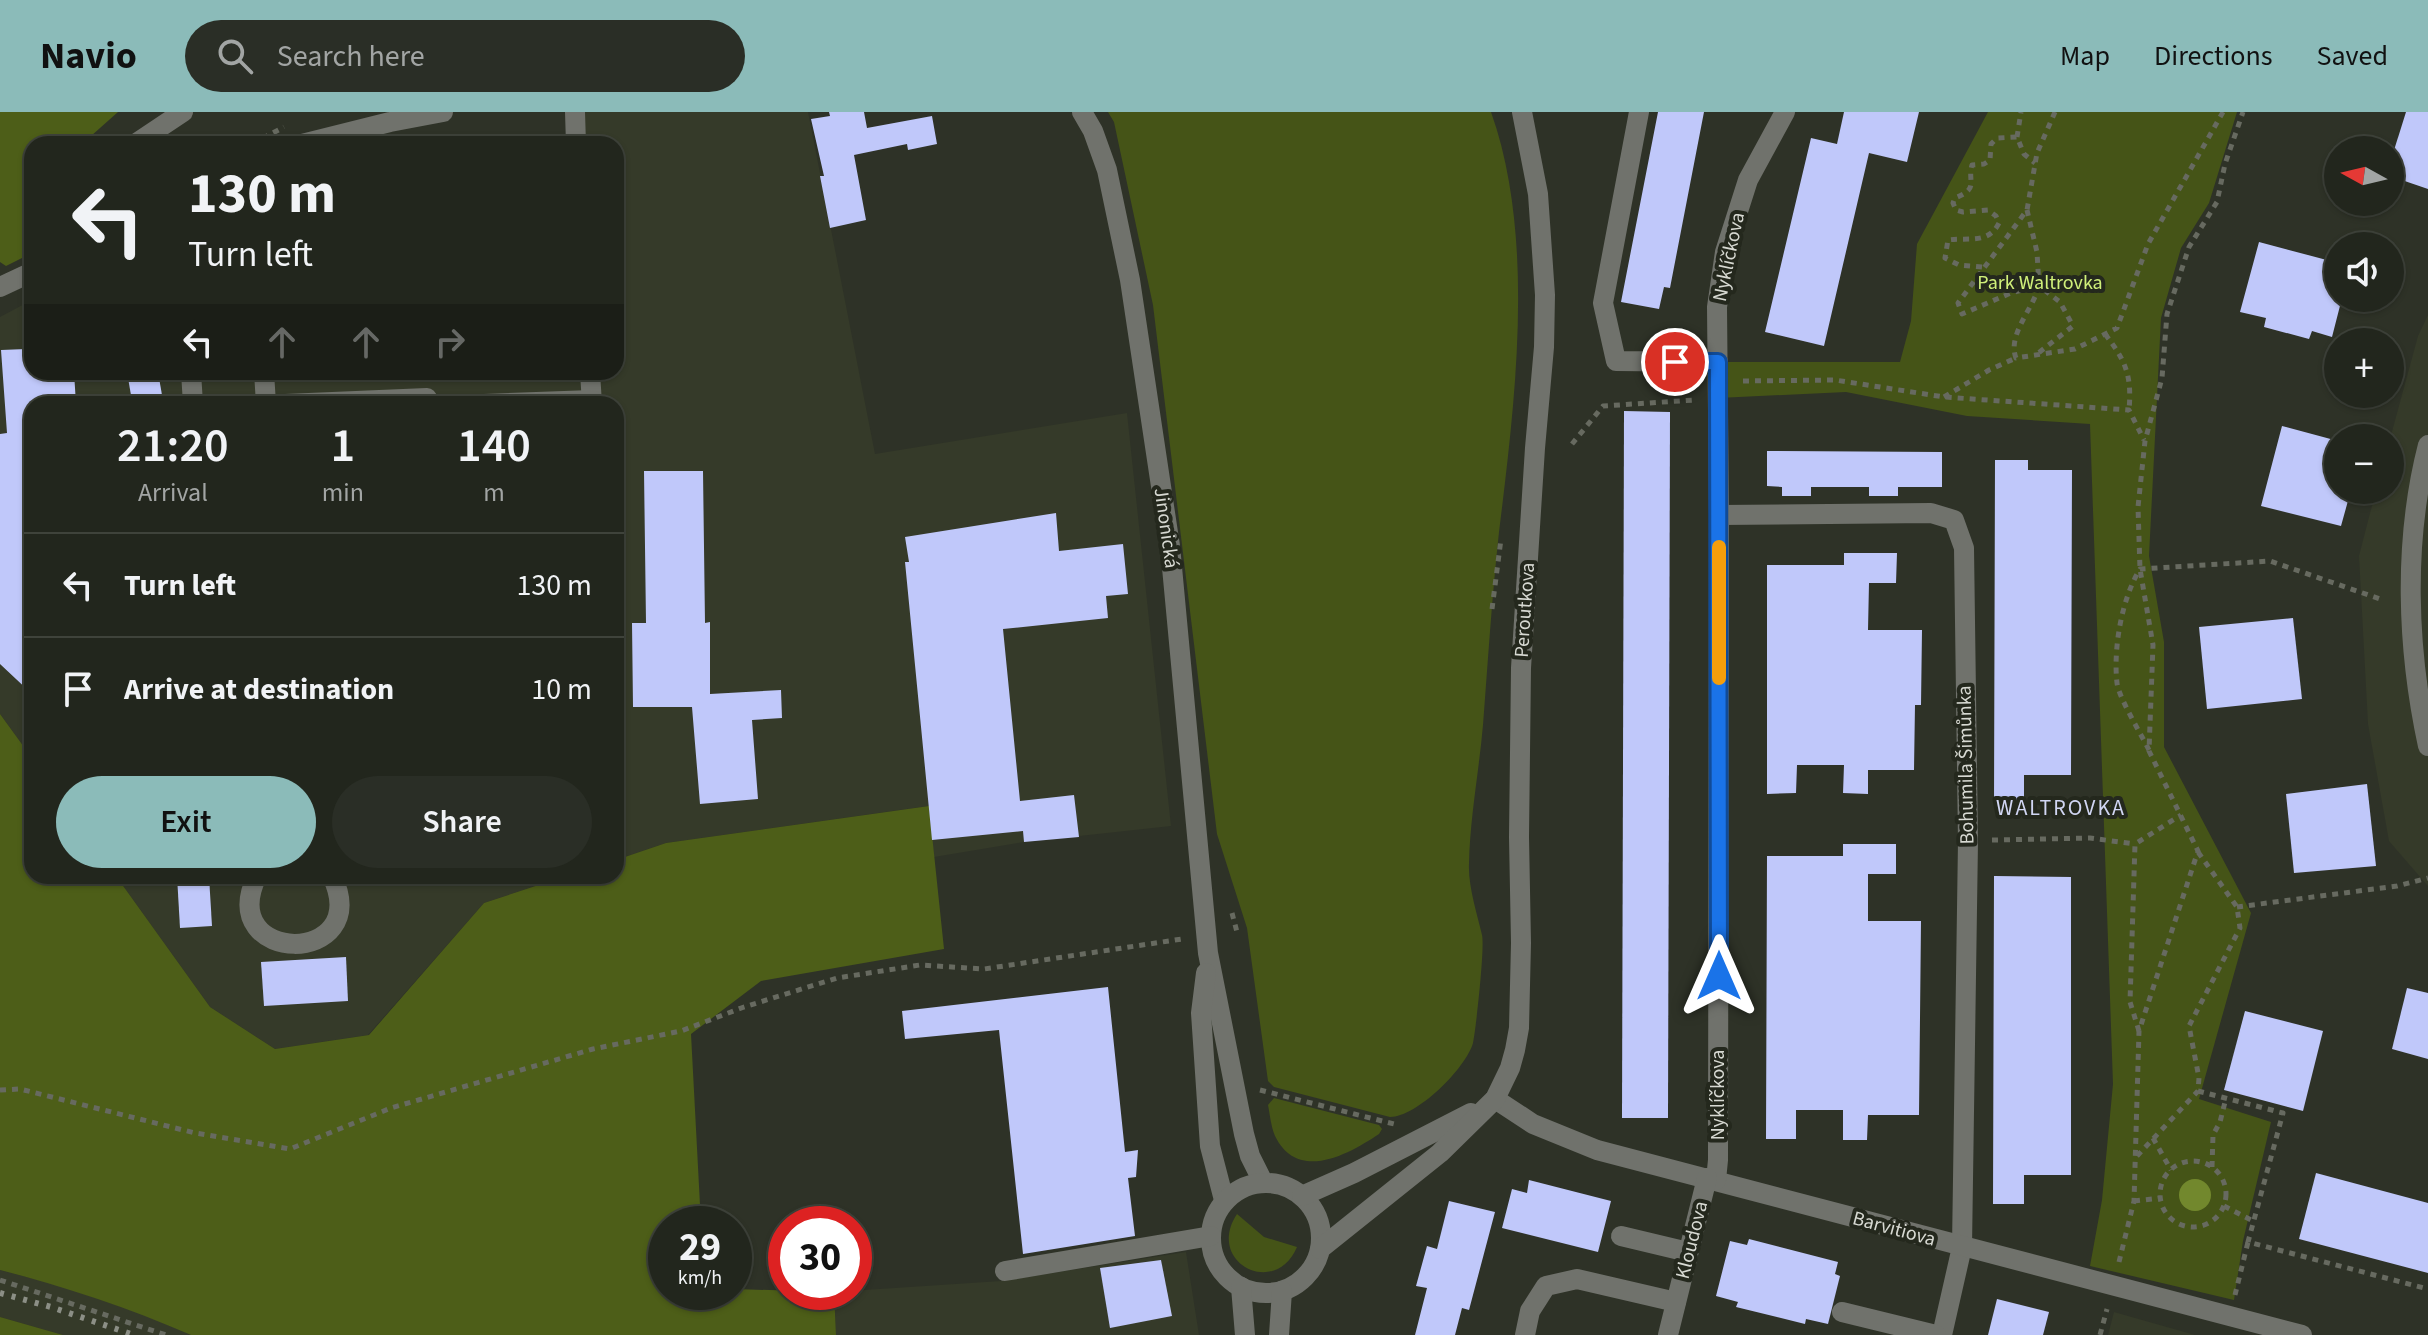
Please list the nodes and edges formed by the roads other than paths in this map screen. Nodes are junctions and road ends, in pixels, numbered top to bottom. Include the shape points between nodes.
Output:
1 (183, 112) edge
2 (443, 112) edge
3 (575, 112) edge
4 (1082, 112) edge
5 (1522, 112) edge
6 (1639, 112) edge
7 (1785, 112) edge
8 (147, 136) edge
9 (334, 136) edge
10 (576, 136) edge
11 (24, 276) edge
12 (0, 287) edge
13 (1718, 372) junction
14 (2428, 445) edge
15 (1719, 515) junction
16 (2428, 746) edge
17 (253, 884) edge
18 (336, 884) edge
19 (1207, 944) junction
20 (1492, 1101) junction
21 (1711, 1179) junction
22 (1263, 1182) junction
23 (1302, 1196) junction
24 (1224, 1200) junction
25 (1211, 1236) junction
26 (1621, 1236) dead end
27 (1962, 1247) junction
28 (1320, 1249) junction
29 (1688, 1252) junction
30 (1005, 1271) dead end
31 (1241, 1287) junction
32 (1282, 1291) junction
33 (1676, 1302) junction
34 (1842, 1312) dead end
35 (1245, 1335) edge
36 (1279, 1335) edge
37 (1525, 1335) edge
38 (1668, 1335) edge
39 (1939, 1335) edge
40 (2302, 1335) edge

1 - 8 street
2 - 9 street
3 - 10 street
4 - 19 street, Jinonická via 1107,170 1130,280 1170,546
5 - 20 street, Peroutkova via 1544,252 1544,347 1521,668 1519,1028 1510,1068
6 - 13 street via 1603,303 1616,361
7 - 13 street, Nyklíčkova via 1748,180 1725,252 1717,307
11 - 12 street
13 - 15 street, Nyklíčkova
14 - 16 street via 2411,577 2417,677
15 - 21 street, Nyklíčkova via 1718,1160
15 - 27 street, Bohumila Šimůnka via 1931,513 1954,520 1964,548 1968,841
17 - 18 street via 254,920 274,941 289,945 304,945 329,930 340,903
19 - 22 street, Jinonická via 1244,1134
19 - 24 street, Jinonická via 1201,1013 1210,1146
20 - 21 street, Barvitiova via 1583,1146
20 - 23 street
20 - 28 street, Peroutkova via 1440,1153
21 - 27 street, Barvitiova
21 - 29 street, Kloudova
22 - 23 street
22 - 24 street
23 - 28 street via 1319,1223
24 - 25 street
25 - 30 street
25 - 31 street via 1215,1260
26 - 29 street
27 - 39 street
27 - 40 street, Barvitiova via 2111,1293
28 - 32 street via 1305,1276
29 - 33 street, Kloudova
31 - 32 street
31 - 35 street
32 - 36 street
33 - 37 street, Kloudova via 1577,1279 1546,1286 1530,1311
33 - 38 street, Kloudova
34 - 39 street

